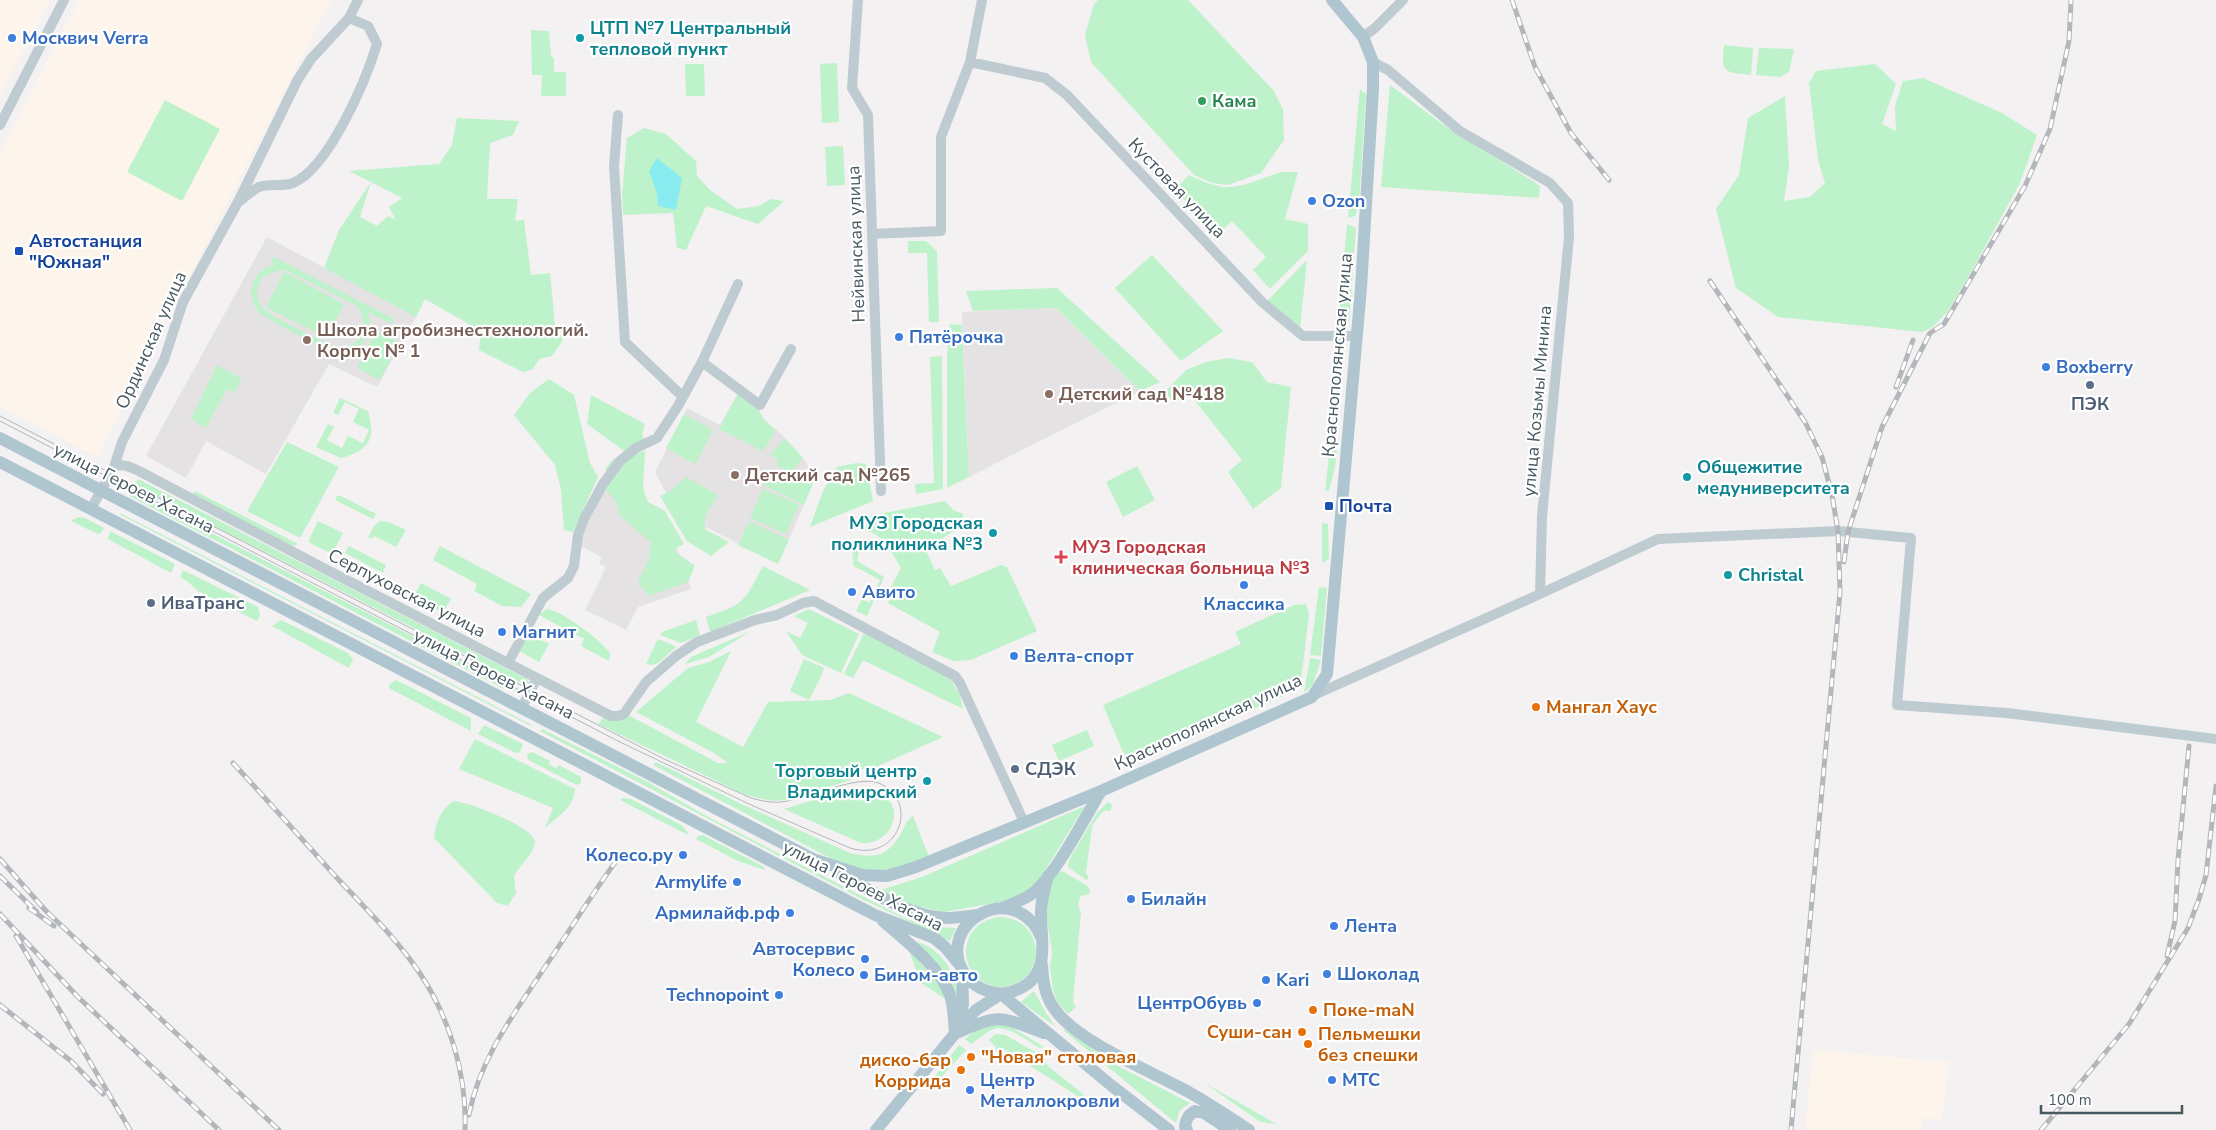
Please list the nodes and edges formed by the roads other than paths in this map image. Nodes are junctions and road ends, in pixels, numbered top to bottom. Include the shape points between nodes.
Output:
1 (64, 0) edge
2 (358, 0) edge
3 (858, 0) edge
4 (982, 0) edge
5 (1332, 0) edge
6 (1403, 0) edge
7 (349, 18) junction
8 (1363, 37) junction
9 (970, 62) junction
10 (1373, 62) junction
11 (618, 115) dead end
12 (0, 125) edge
13 (238, 202) junction
14 (872, 234) junction
15 (738, 284) dead end
16 (1357, 336) junction
17 (791, 348) dead end
18 (702, 362) junction
19 (683, 397) junction
20 (0, 438) edge
21 (0, 462) edge
22 (114, 467) junction
23 (101, 491) junction
24 (881, 492) dead end
25 (91, 509) junction
26 (1540, 594) junction
27 (508, 663) junction
28 (1327, 674) junction
29 (537, 678) junction
30 (1339, 684) junction
31 (1312, 696) junction
32 (522, 707) junction
33 (2216, 739) edge
34 (1101, 791) junction
35 (1024, 822) junction
36 (816, 860) junction
37 (1048, 876) junction
38 (1000, 908) junction
39 (875, 915) junction
40 (978, 915) junction
41 (1042, 939) junction
42 (1042, 962) junction
43 (961, 967) junction
44 (1001, 994) junction
45 (955, 1034) junction
46 (1053, 1037) junction
47 (876, 1130) edge
48 (1169, 1130) edge
49 (1187, 1130) edge
50 (1230, 1130) edge
51 (1249, 1130) edge

1 - 12 street
2 - 7 street
3 - 14 street, Нейвинская улица via 852,88 868,115
4 - 9 street
5 - 8 main road, Краснополянская улица
6 - 8 street
7 - 13 street via 311,58 297,81
7 - 13 street, Ординская улица via 368,26 377,44 369,71 322,160 292,184 259,187
8 - 10 main road, Краснополянская улица
9 - 14 street via 941,137 942,231
9 - 16 street, Кустовая улица via 1045,78 1067,95 1262,302 1303,336
10 - 16 main road, Краснополянская улица
10 - 26 street, улица Козьмы Минина via 1388,70 1460,131 1550,183 1568,203 1569,237 1542,516
11 - 19 street via 614,166 625,342
13 - 22 street, Ординская улица via 183,302 164,360 122,442
14 - 24 street, Нейвинская улица
15 - 18 street
16 - 28 main road, Краснополянская улица
17 - 18 street via 760,405
18 - 19 street
19 - 27 street via 657,438 636,448 620,461 603,484 578,535 570,575 543,598
20 - 23 main road, улица Героев Хасана
21 - 25 main road, улица Героев Хасана
22 - 23 street, Ординская улица
22 - 27 street, Серпуховская улица via 120,465 139,471
23 - 25 street, Ординская улица
23 - 32 main road, улица Героев Хасана
25 - 39 main road, улица Героев Хасана
26 - 30 street
26 - 33 street via 1658,539 1838,531 1911,538 1897,705 2007,713
27 - 29 street, Серпуховская улица
28 - 30 street
28 - 31 main road, Краснополянская улица
29 - 32 street
29 - 35 street, Серпуховская улица via 601,712 618,716 628,710 646,682 697,642 784,612 803,602 814,601 955,676
30 - 31 street
31 - 34 main road, Краснополянская улица
32 - 36 main road, улица Героев Хасана
34 - 35 main road, Краснополянская улица
34 - 37 main road
35 - 36 main road, Краснополянская улица via 887,876 862,875
36 - 40 main road, улица Героев Хасана via 883,898 916,912 948,918
37 - 38 main road via 1032,893
37 - 41 main road via 1041,910
38 - 40 main road
38 - 41 main road via 1023,914 1035,925
39 - 43 main road, улица Героев Хасана via 934,938
39 - 45 main road via 905,940 944,983 953,1008
40 - 43 main road via 966,925 960,939
41 - 42 main road
42 - 44 main road via 1035,976 1023,987
42 - 51 main road via 1043,983 1050,1002 1066,1021 1105,1048 1186,1091
43 - 44 main road via 978,987
43 - 45 main road via 963,1004
44 - 45 main road via 976,1010
44 - 46 main road
45 - 46 main road via 984,1020 1004,1019
45 - 47 main road
46 - 48 main road
49 - 50 main road via 1188,1115 1195,1112 1204,1113

